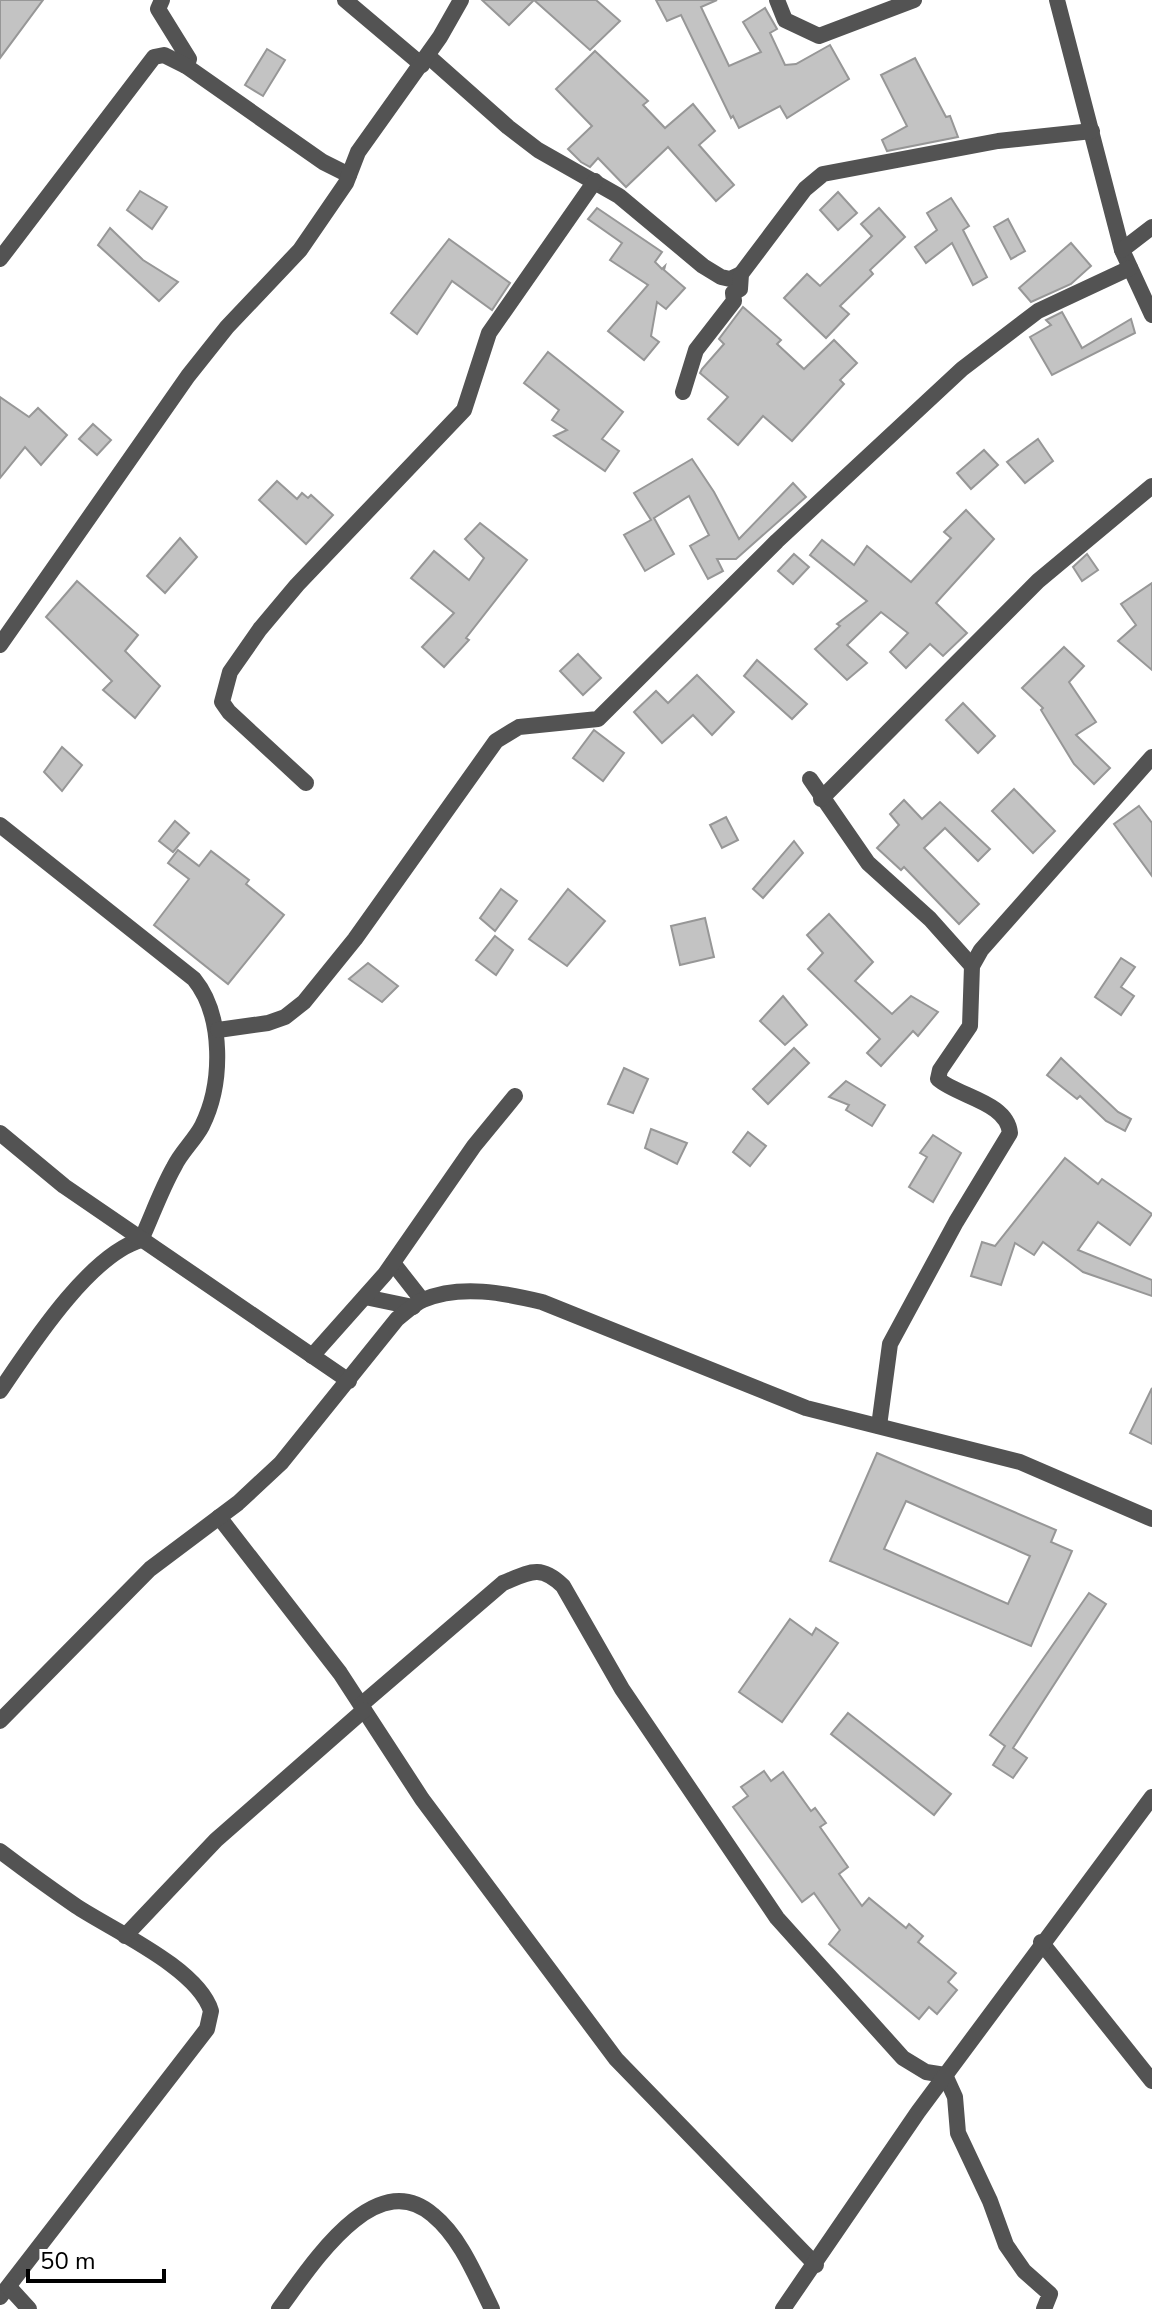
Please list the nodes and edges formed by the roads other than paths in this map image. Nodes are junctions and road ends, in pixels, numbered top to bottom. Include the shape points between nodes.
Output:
1 (162, 0) edge
2 (345, 0) edge
3 (461, 0) edge
4 (777, 0) edge
5 (914, 0) edge
6 (1057, 0) edge
7 (425, 60) junction
8 (186, 66) junction
9 (1092, 131) junction
10 (349, 175) junction
11 (595, 181) junction
12 (1152, 227) edge
13 (1122, 250) junction
14 (0, 259) edge
15 (1130, 268) junction
16 (741, 274) junction
17 (1152, 315) edge
18 (683, 392) dead end
19 (1152, 486) edge
20 (0, 645) edge
21 (1152, 757) edge
22 (810, 779) dead end
23 (306, 783) dead end
24 (821, 799) junction
25 (0, 825) edge
26 (972, 966) junction
27 (218, 1030) junction
28 (515, 1096) dead end
29 (0, 1133) edge
30 (141, 1240) junction
31 (393, 1263) junction
32 (365, 1297) junction
33 (417, 1304) junction
34 (312, 1356) junction
35 (349, 1381) junction
36 (0, 1391) edge
37 (879, 1426) junction
38 (219, 1517) junction
39 (1152, 1519) edge
40 (363, 1707) junction
41 (0, 1721) edge
42 (1152, 1797) edge
43 (0, 1851) edge
44 (125, 1936) junction
45 (1041, 1942) junction
46 (945, 2075) junction
47 (1152, 2081) edge
48 (816, 2265) junction
49 (4, 2292) edge
50 (29, 2309) edge
51 (279, 2309) edge
52 (492, 2309) edge
53 (783, 2309) edge
54 (1044, 2309) edge

1 - 8 street via 158,9 189,59
2 - 7 street
3 - 7 street
4 - 5 street via 785,20 819,36
6 - 9 street
7 - 10 street via 358,152
7 - 11 street via 538,150
8 - 10 street
8 - 14 street via 164,55 143,68
9 - 13 street
9 - 16 street via 998,141 823,174 805,189
10 - 20 street via 300,250 188,376
11 - 16 street via 712,272 730,279
11 - 23 street via 489,333 464,410 297,585 230,672 222,702
12 - 13 street
13 - 15 street
15 - 17 street
15 - 27 street via 1038,311 962,369 777,541 598,719 508,731 496,741 304,1002 268,1023
16 - 18 street via 734,301 696,350
19 - 24 street via 1038,581
21 - 26 street via 989,940
22 - 24 street
24 - 26 street via 868,863
25 - 27 street via 194,979 207,996
26 - 37 street via 970,1026 938,1079 997,1111 1010,1133 890,1344
27 - 30 street via 211,1100 201,1128 169,1175
28 - 31 street
29 - 30 street
30 - 34 street
30 - 36 street via 91,1275
31 - 32 street
31 - 33 street
32 - 33 street
32 - 34 street
33 - 35 street via 397,1319
33 - 37 street via 459,1292 501,1292 542,1302 806,1408
34 - 35 street
35 - 38 street via 281,1463
37 - 39 street via 1020,1462
38 - 40 street
38 - 41 street via 150,1569
40 - 44 street via 216,1840
40 - 46 street via 503,1583 545,1571 563,1586 622,1689 777,1918 903,2058 926,2072
40 - 48 street via 422,1799 616,2059
42 - 45 street
43 - 44 street
44 - 49 street via 195,1987 209,2002 211,2020
45 - 46 street
45 - 47 street
46 - 48 street
46 - 54 street via 955,2097 958,2133 1006,2245 1050,2294
48 - 53 street
49 - 50 street
51 - 52 street via 358,2216 393,2200 412,2201 433,2214

